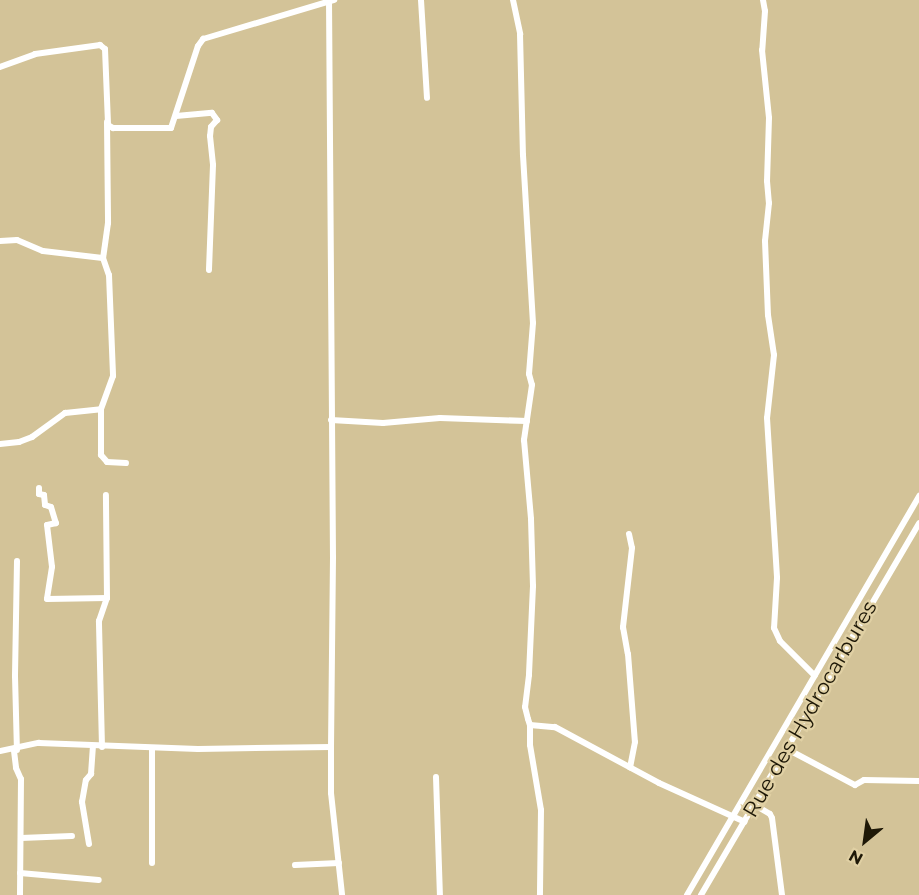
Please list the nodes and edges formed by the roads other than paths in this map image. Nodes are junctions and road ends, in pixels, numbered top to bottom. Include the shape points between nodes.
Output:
1 (331, 0) edge
2 (421, 0) edge
3 (513, 0) edge
4 (763, 0) edge
5 (0, 67) edge
6 (428, 98) dead end
7 (176, 116) junction
8 (107, 122) junction
9 (0, 241) edge
10 (103, 258) junction
11 (209, 270) dead end
12 (101, 409) junction
13 (331, 420) junction
14 (527, 421) junction
15 (0, 444) edge
16 (126, 463) dead end
17 (39, 488) dead end
18 (106, 495) dead end
19 (919, 496) edge
20 (919, 523) edge
21 (629, 534) dead end
22 (17, 561) dead end
23 (107, 598) junction
24 (815, 676) junction
25 (530, 724) junction
26 (93, 746) junction
27 (102, 747) junction
28 (331, 747) junction
29 (152, 748) junction
30 (787, 749) junction
31 (16, 750) junction
32 (0, 752) edge
33 (630, 768) junction
34 (435, 777) dead end
35 (919, 781) edge
36 (755, 805) junction
37 (733, 816) junction
38 (744, 822) junction
39 (72, 836) dead end
40 (21, 838) junction
41 (89, 844) dead end
42 (152, 863) dead end
43 (339, 863) junction
44 (295, 865) dead end
45 (20, 873) junction
46 (99, 880) dead end
47 (20, 895) edge
48 (342, 895) edge
49 (440, 895) edge
50 (540, 895) edge
51 (687, 895) edge
52 (702, 895) edge
53 (782, 895) edge

1 - 7 street via 203,39
1 - 13 street
2 - 6 street
3 - 14 street via 520,34 533,323
4 - 24 street via 762,50 770,118 770,203 765,241 774,355 767,418 777,578 774,628 780,641
5 - 8 street via 35,54 100,45 105,49
7 - 8 street via 174,124 166,129 113,128
7 - 11 street via 213,113 217,120 210,136 213,165
8 - 10 street via 108,223
9 - 10 street via 17,240 43,250
10 - 12 street via 109,275 113,376
12 - 15 street via 64,414 32,437
12 - 16 street via 101,455 107,462
13 - 14 street
13 - 28 street
14 - 25 street via 524,440 533,586 525,707
17 - 23 street via 56,523 47,525 52,567 47,599
18 - 23 street
19 - 24 street
20 - 30 street, Rue des Hydrocarbures
21 - 33 street via 632,548 623,627 635,742
22 - 31 street
23 - 27 street via 99,621
24 - 37 street
25 - 33 street via 555,727
25 - 50 street via 541,810
26 - 27 street
26 - 31 street via 39,743
26 - 41 street via 91,774 82,802
27 - 29 street
28 - 29 street
28 - 43 street via 331,794
29 - 42 street
30 - 35 street via 855,785 864,780
30 - 36 street, Rue des Hydrocarbures
31 - 32 street
31 - 40 street via 16,768 21,779
33 - 37 street
34 - 49 street
36 - 38 street, Rue des Hydrocarbures
36 - 53 street via 772,818
37 - 38 street
37 - 51 street
38 - 52 street, Rue des Hydrocarbures
39 - 40 street
40 - 45 street
43 - 44 street
43 - 48 street
45 - 46 street
45 - 47 street

